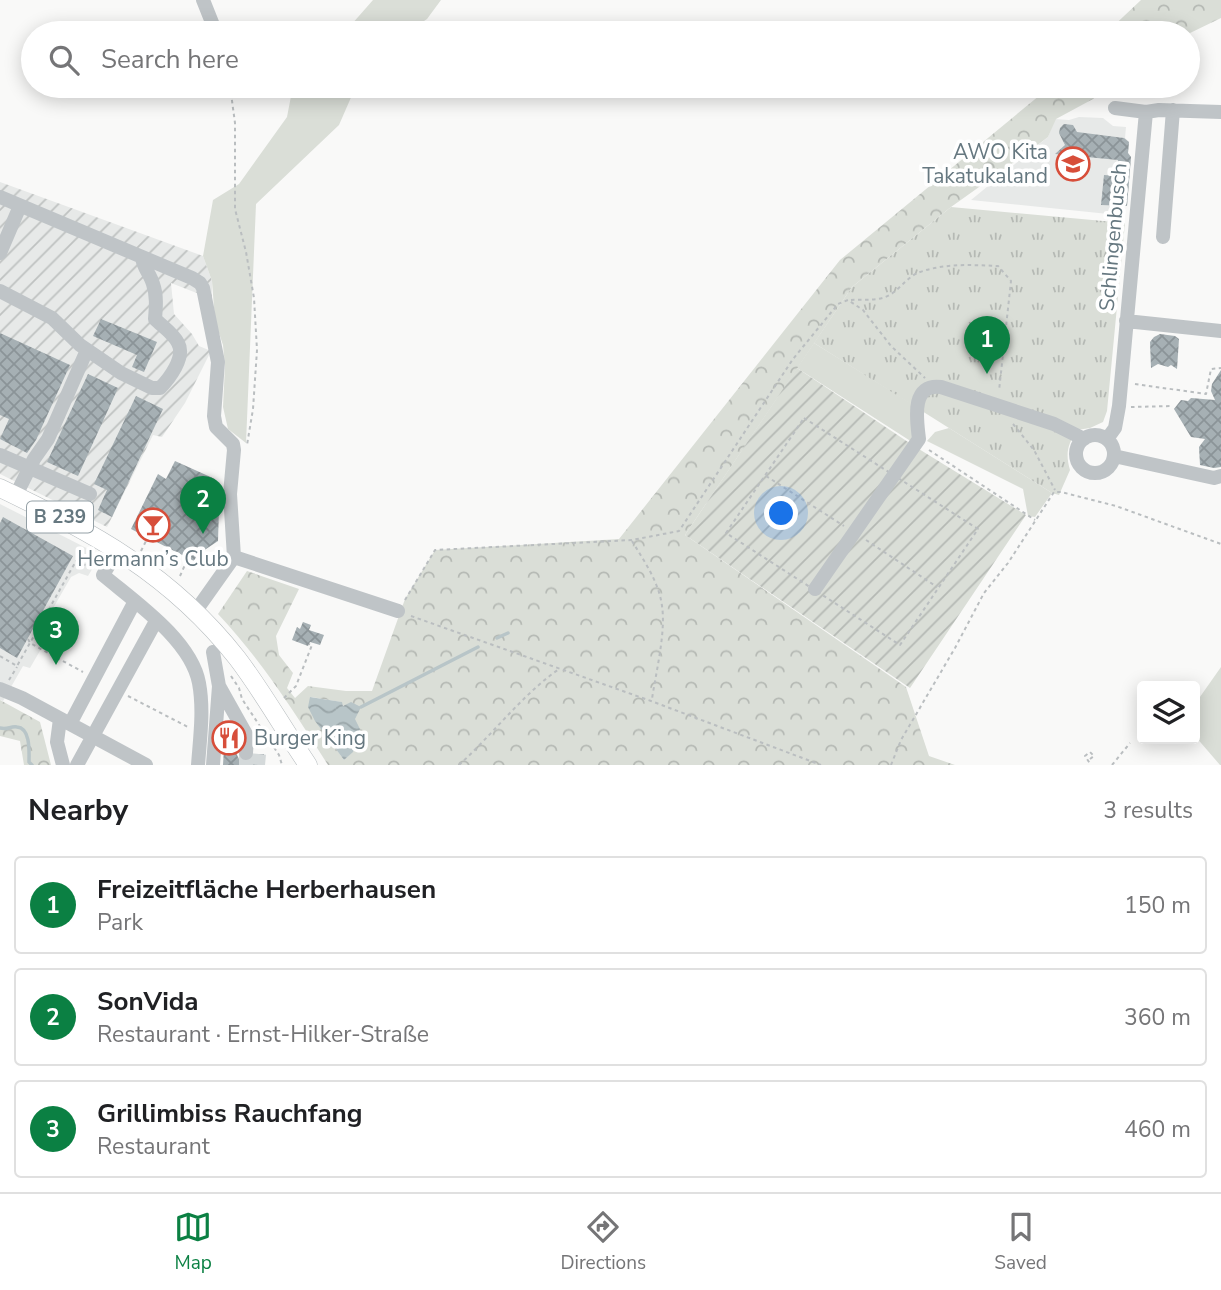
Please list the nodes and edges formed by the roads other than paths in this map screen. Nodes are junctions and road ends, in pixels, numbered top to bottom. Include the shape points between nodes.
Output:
1 (203, 0) edge
2 (210, 21) edge
3 (1115, 108) dead end
4 (1173, 110) junction
5 (1146, 112) junction
6 (1221, 112) edge
7 (0, 197) edge
8 (20, 206) junction
9 (1163, 237) dead end
10 (0, 253) edge
11 (142, 257) junction
12 (0, 291) edge
13 (1126, 321) junction
14 (1221, 331) edge
15 (87, 350) junction
16 (1084, 439) junction
17 (1107, 439) junction
18 (0, 455) edge
19 (1114, 456) junction
20 (29, 468) junction
21 (1221, 476) edge
22 (8, 491) edge
23 (90, 494) dead end
24 (118, 550) junction
25 (234, 557) junction
26 (815, 589) dead end
27 (135, 601) junction
28 (398, 611) road end
29 (195, 612) junction
30 (156, 621) junction
31 (213, 652) dead end
32 (219, 686) junction
33 (2, 689) edge
34 (65, 722) junction
35 (93, 737) junction
36 (253, 753) tunnel mouth
37 (63, 765) edge
38 (77, 765) edge
39 (146, 765) edge
40 (198, 765) edge
41 (214, 765) edge
42 (308, 765) edge

1 - 2 street
3 - 5 street
4 - 5 street
4 - 6 street
4 - 9 street
5 - 13 street, Schlingenbusch
7 - 8 street
8 - 10 street
8 - 11 street
11 - 15 street via 156,294 155,318 179,344 171,377 160,388 152,388
11 - 25 street via 201,283 203,288 218,362 216,427 233,444
12 - 15 street via 52,318
13 - 14 street
13 - 17 street, Schlingenbusch via 1119,406 1115,428
15 - 20 street via 48,439
16 - 17 street via 1098,435
16 - 19 street via 1076,455 1086,470 1103,470
16 - 26 street via 1054,424 934,386 925,391 918,400 919,439
17 - 19 street
18 - 20 street
19 - 21 street
20 - 22 street
20 - 23 street
22 - 24 main road, B 239
24 - 27 street via 103,575
24 - 29 main road, B 239
25 - 28 street
25 - 29 street
27 - 30 street
27 - 34 street
29 - 42 main road, B 239 via 236,658
30 - 35 street
30 - 40 street via 175,639 194,667 199,684
31 - 32 street
32 - 36 street
32 - 41 street
33 - 34 street
34 - 35 street
34 - 37 street via 57,742
35 - 38 street
35 - 39 street

